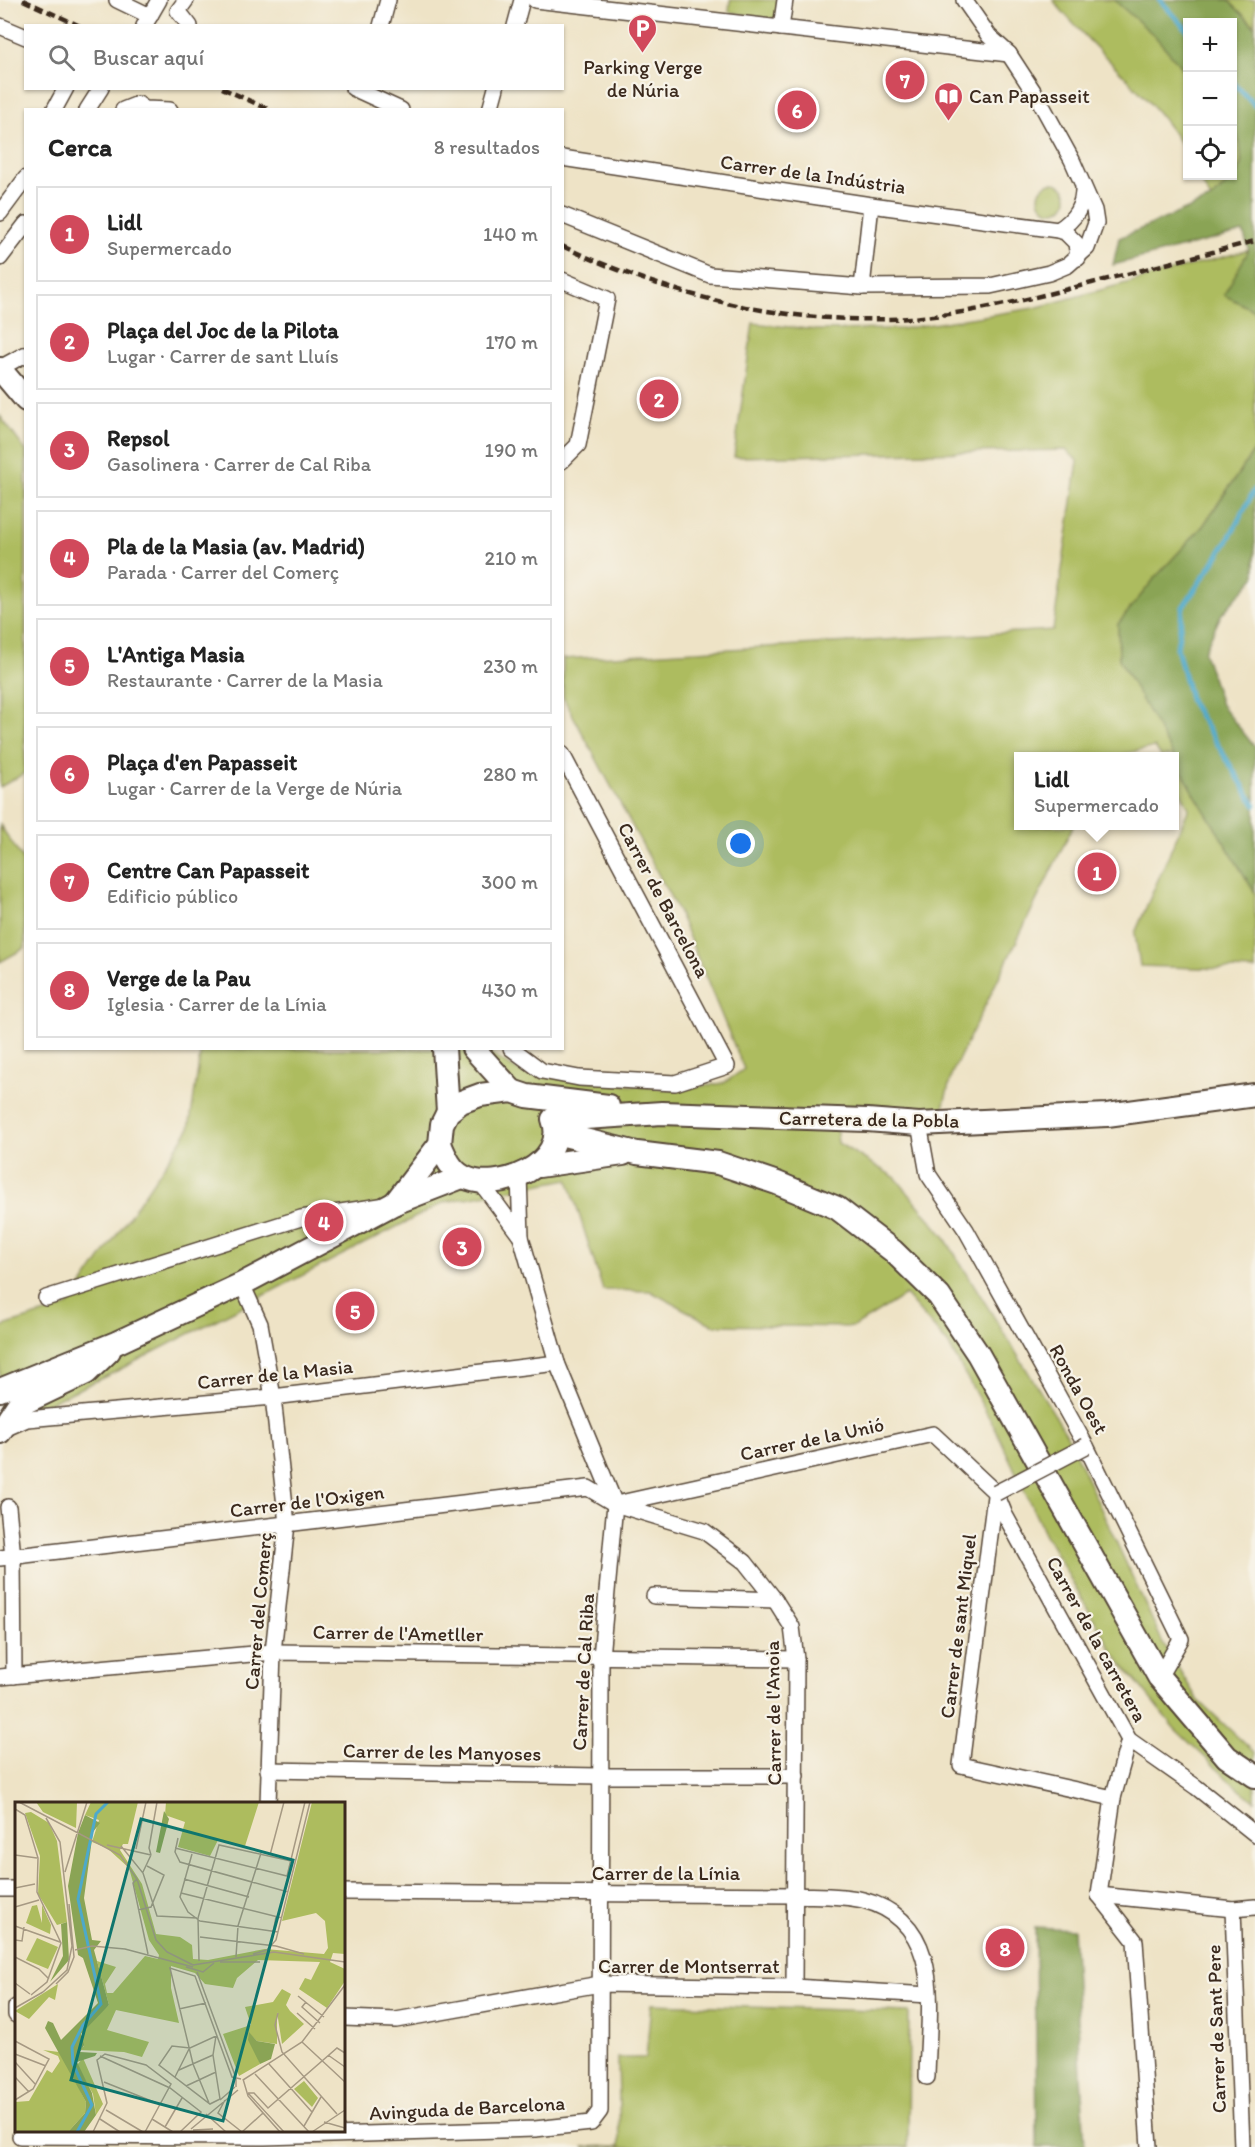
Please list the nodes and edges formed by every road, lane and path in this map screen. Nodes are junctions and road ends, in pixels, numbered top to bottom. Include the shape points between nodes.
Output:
1 (117, 0) edge
2 (159, 0) edge
3 (388, 0) edge
4 (522, 0) edge
5 (535, 0) edge
6 (784, 0) edge
7 (964, 0) edge
8 (182, 5) edge
9 (147, 21) edge
10 (189, 24) edge
11 (382, 24) edge
12 (516, 24) edge
13 (0, 26) edge
14 (781, 28) junction
15 (24, 36) edge
16 (1009, 54) junction
17 (65, 90) edge
18 (100, 90) edge
19 (360, 90) edge
20 (495, 90) edge
21 (55, 108) edge
22 (88, 108) edge
23 (128, 108) edge
24 (144, 108) edge
25 (397, 108) edge
26 (491, 108) edge
27 (564, 158) edge
28 (24, 181) edge
29 (1083, 186) junction
30 (871, 205) junction
31 (0, 213) edge
32 (564, 216) edge
33 (24, 227) edge
34 (1058, 230) junction
35 (0, 258) edge
36 (1078, 258) junction
37 (564, 281) edge
38 (862, 287) junction
39 (24, 355) edge
40 (0, 368) edge
41 (24, 398) edge
42 (564, 459) edge
43 (567, 771) edge
44 (444, 1050) edge
45 (475, 1050) edge
46 (513, 1050) edge
47 (520, 1094) junction
48 (1255, 1095) edge
49 (448, 1112) junction
50 (662, 1113) junction
51 (919, 1124) junction
52 (555, 1127) junction
53 (440, 1144) junction
54 (637, 1153) junction
55 (529, 1170) junction
56 (472, 1180) junction
57 (395, 1203) junction
58 (521, 1237) junction
59 (242, 1284) junction
60 (46, 1298) dead end
61 (116, 1343) junction
62 (557, 1363) junction
63 (0, 1390) edge
64 (273, 1397) junction
65 (0, 1431) edge
66 (1086, 1446) junction
67 (996, 1493) junction
68 (615, 1504) junction
69 (8, 1507) dead end
70 (1005, 1515) joint
71 (287, 1524) junction
72 (7, 1557) edge
73 (654, 1596) dead end
74 (775, 1600) junction
75 (273, 1652) junction
76 (601, 1657) junction
77 (796, 1659) junction
78 (7, 1677) edge
79 (1160, 1677) junction
80 (1129, 1740) junction
81 (268, 1770) junction
82 (599, 1776) junction
83 (796, 1776) junction
84 (1255, 1776) edge
85 (1113, 1798) junction
86 (268, 1802) edge
87 (1255, 1834) edge
88 (345, 1892) edge
89 (603, 1894) junction
90 (795, 1894) junction
91 (1099, 1895) junction
92 (1255, 1907) edge
93 (1233, 1909) junction
94 (600, 1984) junction
95 (794, 1987) junction
96 (929, 1995) junction
97 (345, 2018) edge
98 (927, 2077) dead end
99 (591, 2123) joint
100 (264, 2134) edge
101 (20, 2138) edge
102 (189, 2142) edge
103 (1149, 2147) edge
104 (1242, 2147) edge

1 - 9 street
2 - 9 street
3 - 11 street
4 - 12 street
5 - 14 street
6 - 14 street
7 - 16 street via 989,36
8 - 10 street
13 - 15 street
14 - 16 street
16 - 29 street via 1039,100
17 - 21 street
18 - 22 street
19 - 25 street
20 - 26 street
23 - 24 street via 138,104
27 - 30 street, Carrer de la Indústria
28 - 31 street
29 - 34 street via 1080,209
29 - 36 street via 1094,210 1094,232
30 - 34 street, Carrer de la Indústria
30 - 38 street
32 - 38 street via 710,275
33 - 35 street
34 - 36 street via 1072,236
36 - 38 street via 1064,268 990,286
37 - 42 street via 607,299 578,445
39 - 40 street
40 - 41 street
43 - 46 street, Carrer de Barcelona via 727,1066 675,1083 579,1078 542,1071
44 - 49 street
45 - 47 street
47 - 49 street via 480,1095
47 - 50 street
47 - 52 street via 544,1107
48 - 51 street, Carretera de la Pobla via 1107,1115
49 - 53 street
50 - 51 street, Carretera de la Pobla
50 - 52 street, Carretera de la Pobla
51 - 66 street, Ronda Oest via 928,1174 966,1230
52 - 54 street
52 - 55 street via 550,1152
53 - 56 street via 449,1163
53 - 57 street
54 - 55 street
54 - 79 street via 718,1162 837,1208 892,1251 939,1296 978,1354
55 - 56 street
55 - 58 street, Carrer de Cal Riba
56 - 57 street
56 - 58 street, Carrer de Cal Riba
57 - 59 street
57 - 60 street via 302,1218
58 - 62 street, Carrer de Cal Riba
59 - 61 street
59 - 64 street, Carrer del Comerç via 260,1324
61 - 63 street
61 - 65 street via 86,1372 17,1406
62 - 64 street, Carrer de la Masia
62 - 68 street, Carrer de Cal Riba
64 - 65 street, Carrer de la Masia via 27,1419
64 - 71 street, Carrer del Comerç
66 - 67 street, bridge
66 - 79 street, Ronda Oest via 1181,1639
67 - 68 street, Carrer de la Unió via 933,1434
67 - 70 street, Carrer de la Unió
67 - 85 street, Carrer de sant Miquel via 962,1765
68 - 71 street, Carrer de l'Oxigen via 588,1488
68 - 74 street, Carrer de l'Anoia via 704,1531 745,1562
68 - 76 street, Carrer de Cal Riba
69 - 72 street
70 - 80 street, Carrer de la carretera
71 - 72 street, Carrer de l'Oxigen
71 - 75 street, Carrer del Comerç
72 - 78 street
73 - 74 street
74 - 77 street, Carrer de l'Anoia via 792,1627
75 - 76 street, Carrer de l'Ametller
75 - 78 street, Carrer de l'Ametller
75 - 81 street, Carrer del Comerç
76 - 77 street, Carrer de l'Ametller
76 - 82 street, Carrer de Cal Riba
77 - 83 street, Carrer de l'Anoia
79 - 84 street via 1227,1757
80 - 85 street
80 - 87 street, Carrer de la carretera
81 - 82 street, Carrer de les Manyoses
81 - 86 street, Carrer del Comerç
82 - 83 street, Carrer de les Manyoses
82 - 89 street, Carrer de Cal Riba
83 - 90 street, Carrer de l'Anoia
85 - 91 street
88 - 89 street, Carrer de la Línia
89 - 90 street, Carrer de la Línia
89 - 94 street, Carrer de Cal Riba
90 - 95 street, Carrer de l'Anoia
90 - 96 street, Carrer de la Línia via 864,1900 893,1914 916,1935 928,1963
91 - 93 street
91 - 103 street via 1135,1941
92 - 93 street
93 - 104 street, Carrer de Sant Pere
94 - 95 street, Carrer de Montserrat
94 - 97 street, Carrer de Montserrat via 396,2020
94 - 99 street, Carrer de Cal Riba via 600,2111
95 - 96 street, Carrer de Montserrat
96 - 98 street, Carrer de la Línia
99 - 100 street, Avinguda de Barcelona via 535,2129
100 - 102 street, Avinguda de Barcelona
101 - 102 street, Avinguda de Barcelona

